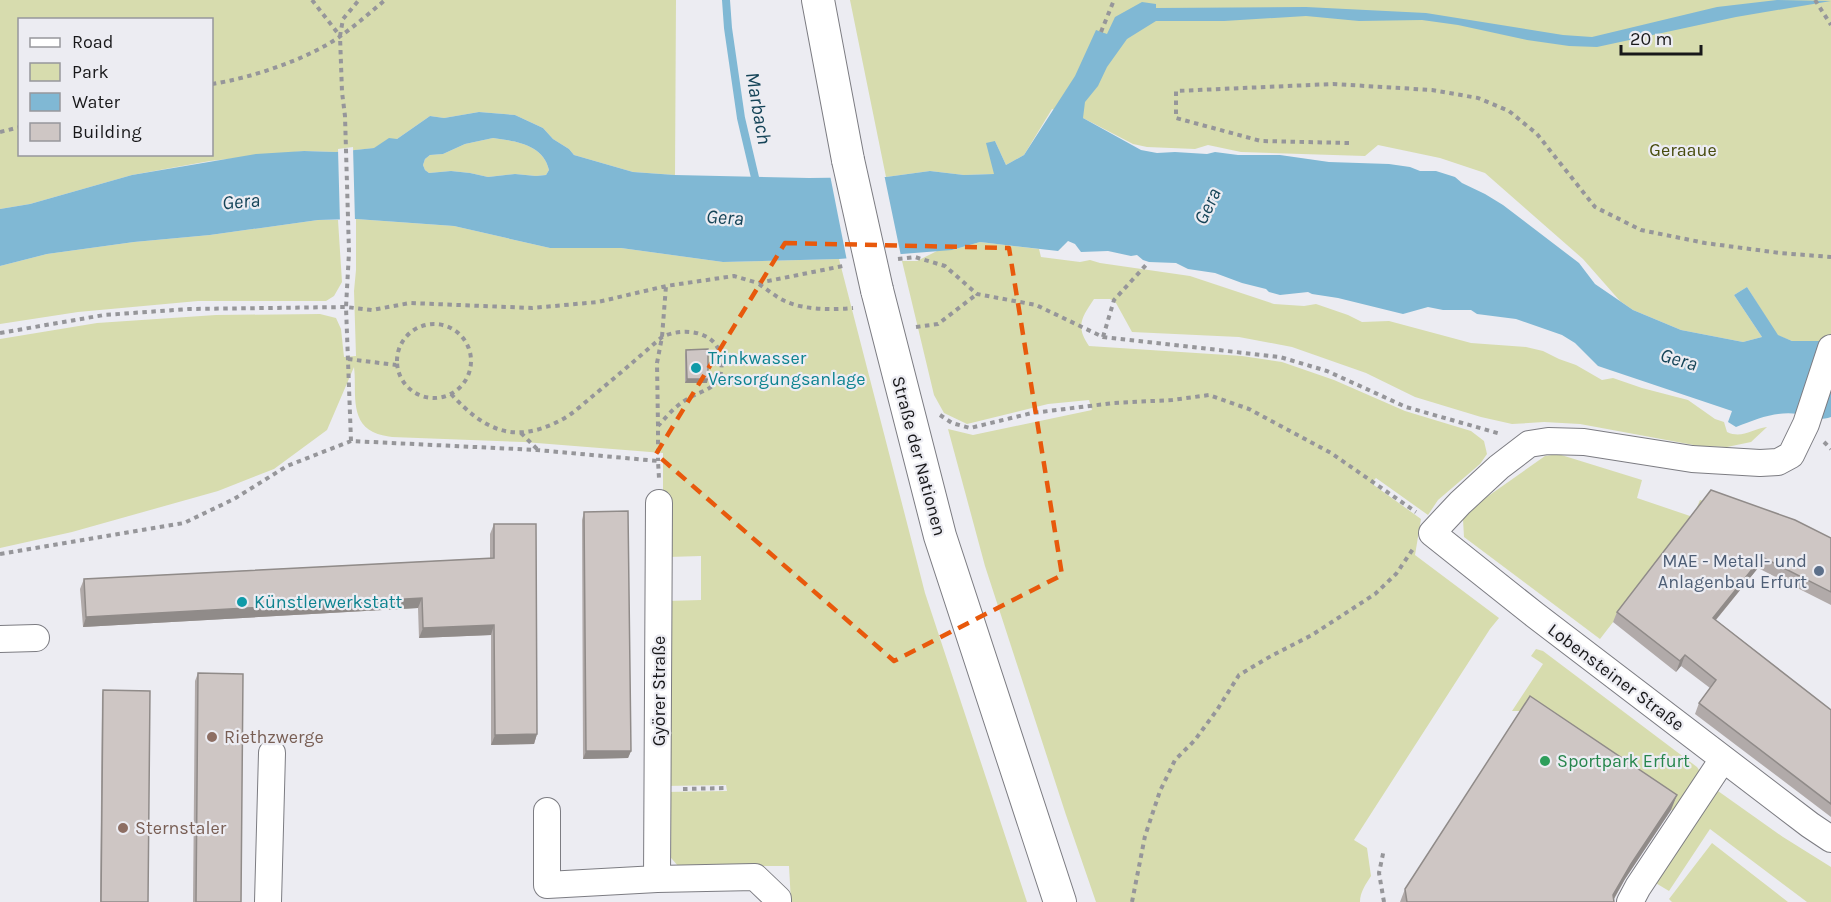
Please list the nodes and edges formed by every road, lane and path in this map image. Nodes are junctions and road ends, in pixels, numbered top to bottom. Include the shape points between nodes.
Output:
1 (312, 0) edge
2 (359, 0) edge
3 (385, 0) edge
4 (818, 0) edge
5 (1114, 0) edge
6 (1815, 0) edge
7 (1830, 24) edge
8 (1101, 32) dead end
9 (340, 36) junction
10 (213, 84) edge
11 (18, 128) edge
12 (0, 132) edge
13 (1349, 143) dead end
14 (1831, 257) edge
15 (1146, 265) dead end
16 (758, 283) dead end
17 (977, 294) dead end
18 (879, 298) junction
19 (346, 308) junction
20 (911, 327) dead end
21 (0, 333) edge
22 (662, 338) junction
23 (1831, 348) edge
24 (348, 360) junction
25 (396, 365) junction
26 (451, 394) junction
27 (938, 414) dead end
28 (658, 426) junction
29 (521, 433) junction
30 (351, 441) junction
31 (1529, 444) junction
32 (537, 450) junction
33 (658, 461) junction
34 (659, 503) joint
35 (1424, 539) junction
36 (0, 554) edge
37 (36, 638) dead end
38 (0, 639) edge
39 (272, 753) dead end
40 (1723, 759) junction
41 (727, 788) dead end
42 (658, 789) junction
43 (547, 811) dead end
44 (1831, 839) edge
45 (1384, 849) dead end
46 (657, 879) junction
47 (268, 902) edge
48 (778, 902) edge
49 (1060, 902) edge
50 (1132, 902) edge
51 (1384, 902) edge
52 (1630, 902) edge

1 - 9 path
2 - 9 path via 343,19
3 - 9 path
4 - 18 main road, Straße der Nationen, bridge
5 - 8 path
6 - 7 path
9 - 10 path via 308,55 234,81
9 - 19 path via 349,252
11 - 12 path
13 - 14 path via 1260,141 1176,118 1176,90 1333,84 1432,90 1478,98 1509,111 1537,134 1595,207 1641,230 1706,243
15 - 31 path via 1114,300 1103,337 1280,357 1327,370 1406,407
16 - 18 path via 786,302 804,307 843,309
17 - 20 path via 938,324
18 - 49 main road, Straße der Nationen via 940,536
19 - 21 path via 189,309 104,315
19 - 22 path via 372,310 410,303 532,308 598,302 666,286
19 - 24 path
22 - 28 path via 657,363
22 - 28 path via 682,331 711,339 720,351 722,369 717,382 674,408
22 - 29 path via 563,420
23 - 31 street via 1806,424 1791,455 1778,462 1692,459 1584,442
24 - 25 path
24 - 30 path
25 - 26 path via 400,378 420,396
25 - 26 path via 402,340 411,330 435,323 452,327 469,347 471,360 466,380
26 - 29 path via 488,426
27 - 35 path via 970,429 1032,413 1209,395 1249,409 1331,453 1426,518
28 - 33 path
29 - 32 path
30 - 32 path
30 - 36 path via 287,466 234,499 184,523
31 - 35 street via 1475,488
32 - 33 path
33 - 34 path
34 - 42 street, Györer Straße
35 - 40 street, Lobensteiner Straße via 1535,615
35 - 50 path via 1375,594 1321,630 1239,675 1217,710 1175,760 1160,791 1145,836
37 - 38 street
39 - 47 street
40 - 44 street, Lobensteiner Straße
40 - 52 street
41 - 42 path
42 - 46 street, Györer Straße
43 - 46 street via 547,885
45 - 51 path via 1379,873
46 - 48 street via 755,877

